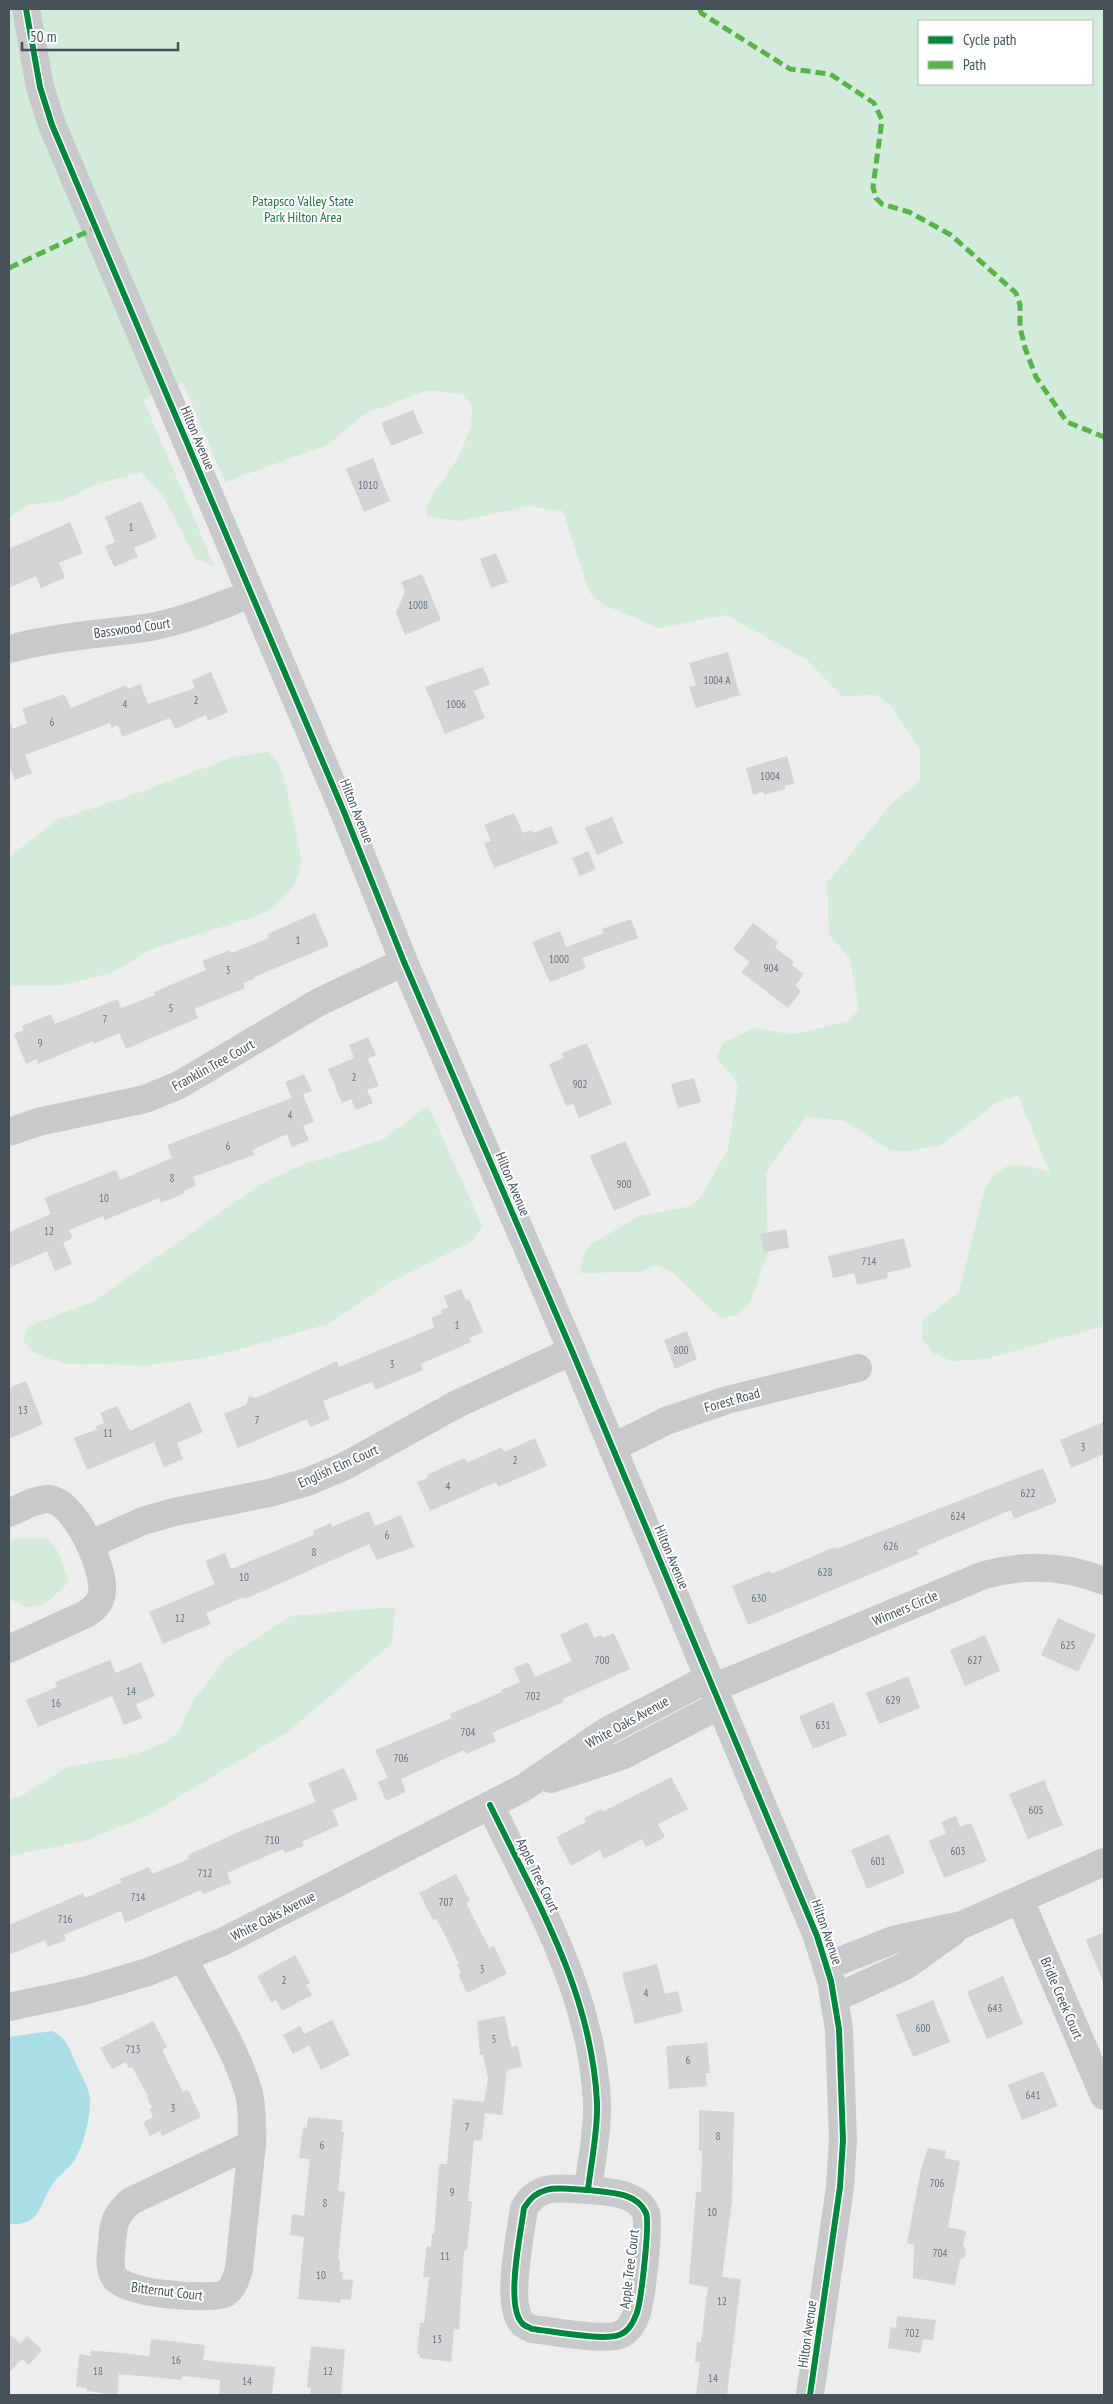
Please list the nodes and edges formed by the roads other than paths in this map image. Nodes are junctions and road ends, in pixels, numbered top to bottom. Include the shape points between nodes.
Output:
1 (26, 9) edge
2 (251, 594) junction
3 (9, 650) edge
4 (404, 962) junction
5 (9, 1132) edge
6 (572, 1351) junction
7 (858, 1368) dead end
8 (612, 1448) junction
9 (9, 1513) edge
10 (91, 1544) junction
11 (1104, 1581) edge
12 (9, 1648) edge
13 (714, 1690) junction
14 (490, 1805) junction
15 (1104, 1862) edge
16 (1020, 1900) junction
17 (962, 1925) junction
18 (183, 1958) junction
19 (827, 1966) junction
20 (835, 1998) junction
21 (9, 2007) edge
22 (1104, 2096) edge
23 (252, 2144) junction
24 (588, 2190) junction
25 (810, 2395) edge

1 - 2 street, Hilton Avenue via 40,87 52,125
2 - 3 street, Basswood Court via 176,621 146,628 65,636
2 - 4 street, Hilton Avenue
4 - 5 street, Franklin Tree Court via 319,1002 179,1085 145,1099 38,1122
4 - 6 street, Hilton Avenue
6 - 8 street, Hilton Avenue
6 - 10 street, English Elm Court via 456,1404 360,1458 307,1482 174,1512 143,1521
7 - 8 street, Forest Road via 727,1400 666,1421
8 - 13 street, Hilton Avenue
9 - 10 street via 49,1499 60,1503 73,1516
10 - 12 street via 102,1597 95,1607
11 - 13 street, Winners Circle via 1057,1568 1020,1568 993,1573
13 - 14 street, White Oaks Avenue via 622,1756 523,1788
13 - 19 street, Hilton Avenue via 792,1872
14 - 18 street, White Oaks Avenue via 222,1942
14 - 24 street, Apple Tree Court via 559,1947 586,2023 597,2105
15 - 16 street
16 - 17 street
16 - 22 street, Bridle Creek Court
17 - 19 street via 893,1940
17 - 20 street via 905,1966
18 - 21 street, White Oaks Avenue via 84,1991
18 - 23 street, Bitternut Court via 240,2069 249,2095
19 - 20 street, Hilton Avenue
20 - 25 street, Hilton Avenue via 842,2088 840,2187
23 - 23 street, Bitternut Court via 132,2201 120,2211 113,2227 110,2264 116,2279 127,2287 142,2290 208,2296 226,2293 240,2268
24 - 24 street, Apple Tree Court via 542,2190 531,2196 524,2208 514,2297 522,2324 532,2329 606,2337 620,2335 630,2328 637,2313 648,2229 646,2213 636,2202 620,2194

